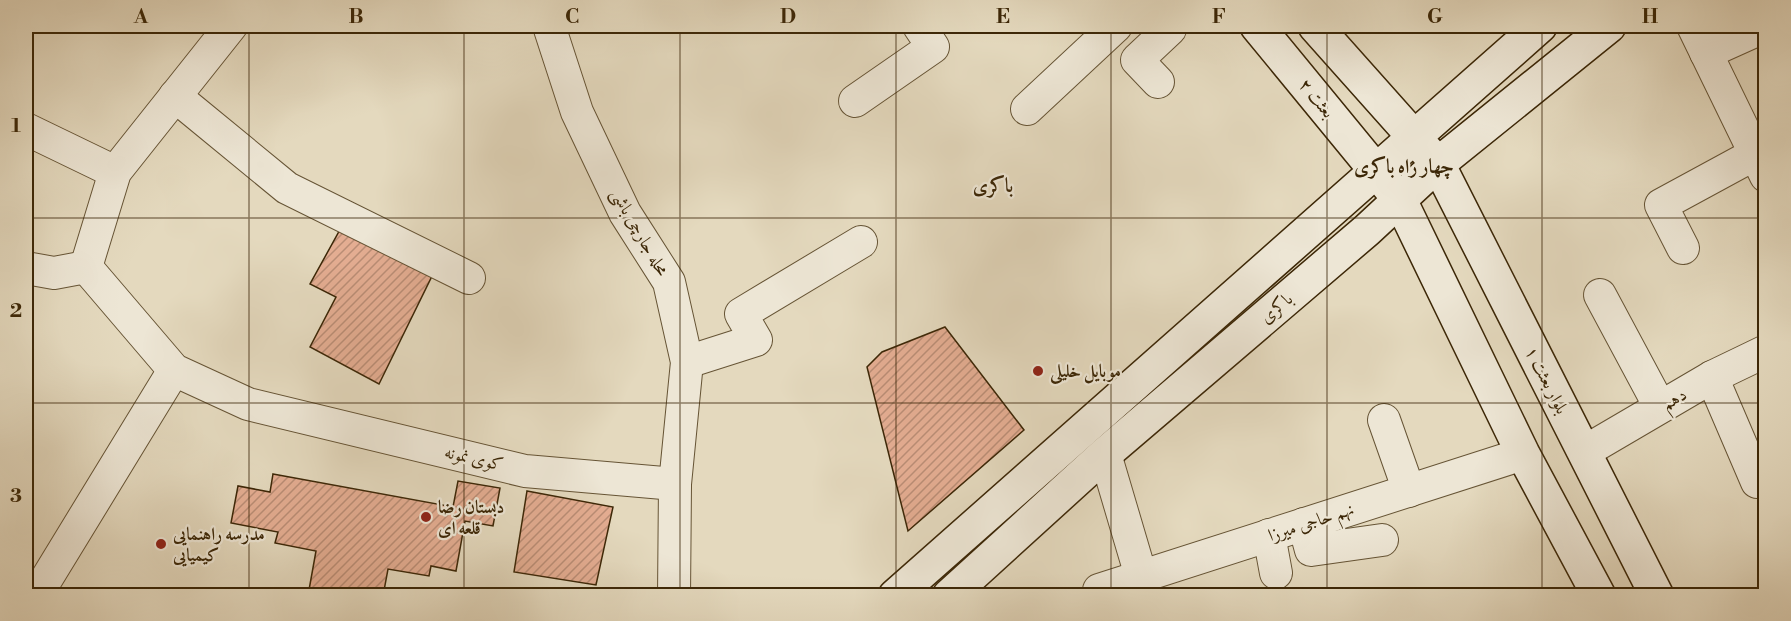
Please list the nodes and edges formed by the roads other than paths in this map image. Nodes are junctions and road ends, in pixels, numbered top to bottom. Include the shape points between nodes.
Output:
1 (549, 26) edge
2 (919, 26) edge
3 (1116, 26) edge
4 (1169, 26) edge
5 (1257, 26) edge
6 (1315, 26) edge
7 (1540, 26) edge
8 (1609, 26) edge
9 (1766, 26) edge
10 (227, 27) edge
11 (1700, 39) edge
12 (1158, 82) dead end
13 (175, 96) junction
14 (855, 101) dead end
15 (1027, 110) dead end
16 (26, 129) edge
17 (1413, 136) junction
18 (1438, 164) junction
19 (1760, 165) edge
20 (1376, 171) junction
21 (115, 172) junction
22 (1400, 200) junction
23 (861, 242) dead end
24 (1683, 248) dead end
25 (86, 267) junction
26 (26, 268) edge
27 (469, 278) dead end
28 (1600, 295) dead end
29 (1766, 351) edge
30 (687, 362) junction
31 (174, 370) junction
32 (1712, 378) junction
33 (1660, 407) junction
34 (1384, 420) dead end
35 (1584, 452) junction
36 (1105, 454) junction
37 (1523, 454) junction
38 (1757, 482) dead end
39 (675, 483) junction
40 (1409, 491) junction
41 (1304, 524) junction
42 (1269, 535) junction
43 (1382, 540) dead end
44 (1276, 573) dead end
45 (1141, 576) junction
46 (1099, 590) dead end
47 (36, 596) edge
48 (674, 596) edge
49 (895, 596) edge
50 (949, 596) edge
51 (1599, 596) edge
52 (1657, 596) edge

1 - 30 street, محله جارچی باشی via 577,112 625,213 669,282
2 - 14 street via 933,47
3 - 15 street
4 - 12 street via 1137,60
5 - 20 main road, بعثت ۲
6 - 17 main road
7 - 17 main road, باکری
8 - 18 main road, باکری
9 - 11 street
10 - 13 street
11 - 19 street
13 - 21 street
13 - 27 street via 287,189
16 - 21 street
17 - 18 main road, بلوار بعثت ۱
17 - 20 main road, باکری
18 - 22 main road, باکری
18 - 35 main road, بلوار بعثت ۱
19 - 24 street via 1661,205
20 - 22 main road, بعثت ۲
20 - 49 main road, باکری
21 - 25 street
22 - 36 main road, باکری
22 - 37 main road
23 - 30 street via 741,314 756,340
25 - 26 street via 54,273
25 - 31 street
28 - 33 street
29 - 32 street, دهم
30 - 39 street, محله جارچی باشی
31 - 39 street, کوی نمونه via 248,404 525,471
31 - 47 street
32 - 33 street, دهم
32 - 38 street
33 - 35 street, دهم
34 - 40 street
35 - 52 main road, بلوار بعثت ۱
36 - 45 street
36 - 50 main road, باکری
37 - 40 street, نهم حاجی میرزا
37 - 51 main road
39 - 48 street
40 - 41 street, نهم حاجی میرزا
41 - 42 street, نهم حاجی میرزا
41 - 43 street via 1311,550
42 - 44 street
42 - 45 street, نهم حاجی میرزا
45 - 46 street, نهم حاجی میرزا

